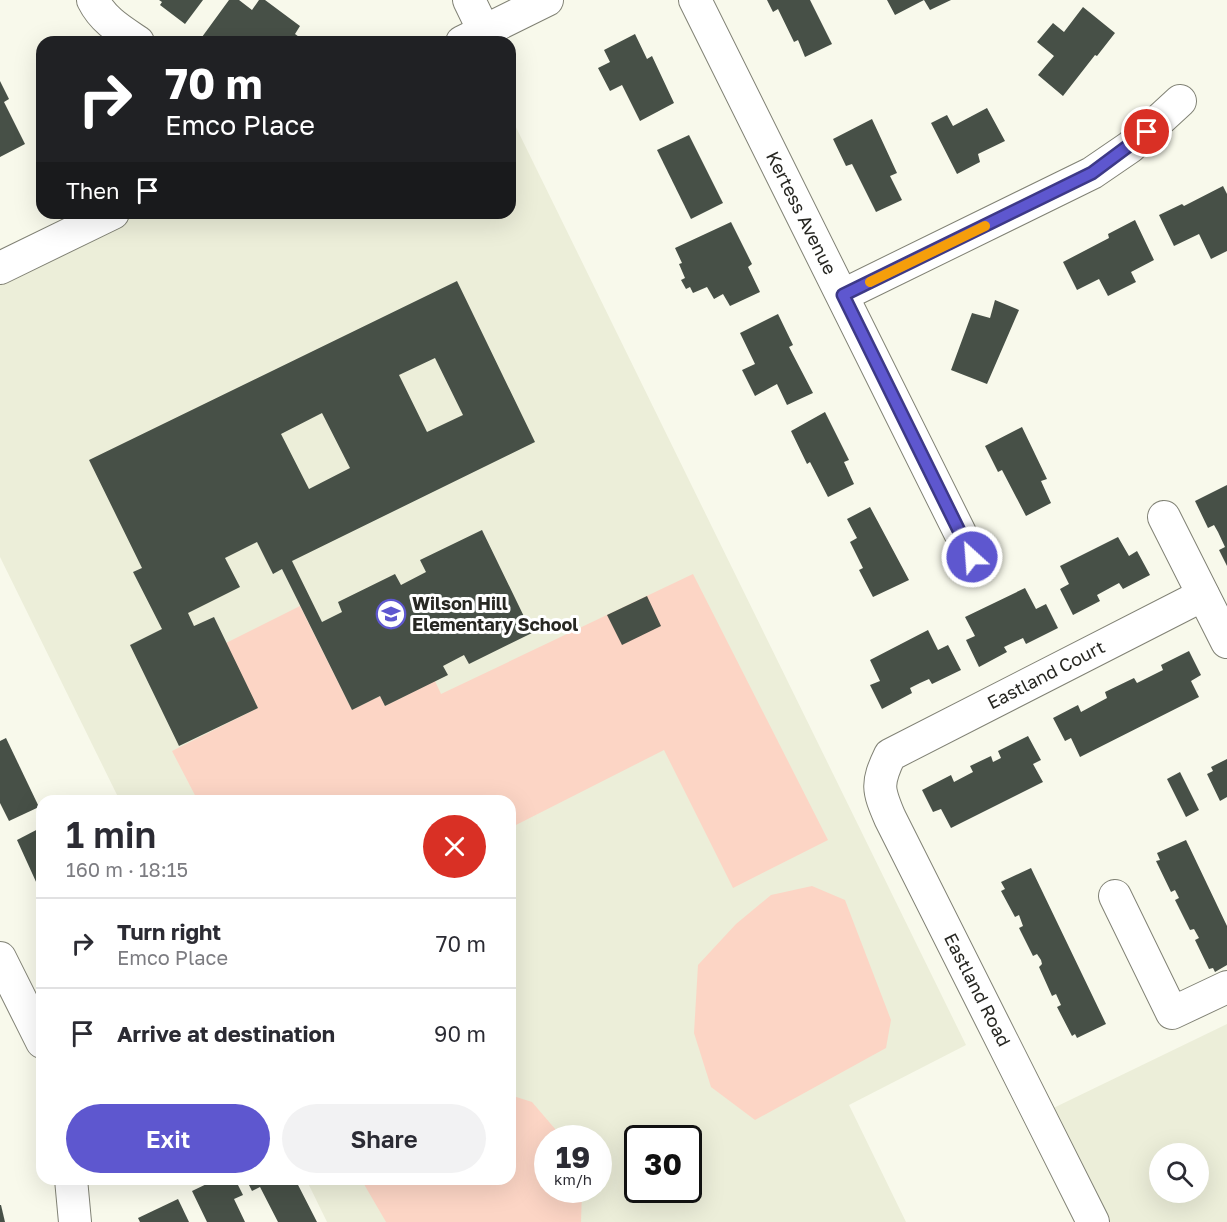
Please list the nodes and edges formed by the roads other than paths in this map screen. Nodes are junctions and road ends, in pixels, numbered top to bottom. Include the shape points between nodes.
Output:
1 (93, 0) edge
2 (469, 0) edge
3 (547, 0) edge
4 (695, 0) edge
5 (129, 36) edge
6 (473, 36) edge
7 (1180, 101) dead end
8 (101, 219) edge
9 (0, 268) edge
10 (843, 295) junction
11 (1164, 517) dead end
12 (972, 557) dead end
13 (1203, 595) junction
14 (1227, 642) edge
15 (890, 755) joint
16 (1115, 896) dead end
17 (0, 958) edge
18 (1227, 987) edge
19 (36, 1030) edge
20 (72, 1185) edge
21 (75, 1222) edge
22 (1093, 1222) edge

1 - 5 street via 111,24
2 - 6 street
3 - 6 street
4 - 10 street, Kertess Avenue
7 - 10 street via 1130,147 1092,173
8 - 9 street
10 - 12 street, Kertess Avenue
11 - 13 street
13 - 14 street
13 - 15 street, Eastland Court
15 - 22 street, Eastland Road via 879,792 890,818
16 - 18 street via 1172,1013
17 - 19 street
20 - 21 street

